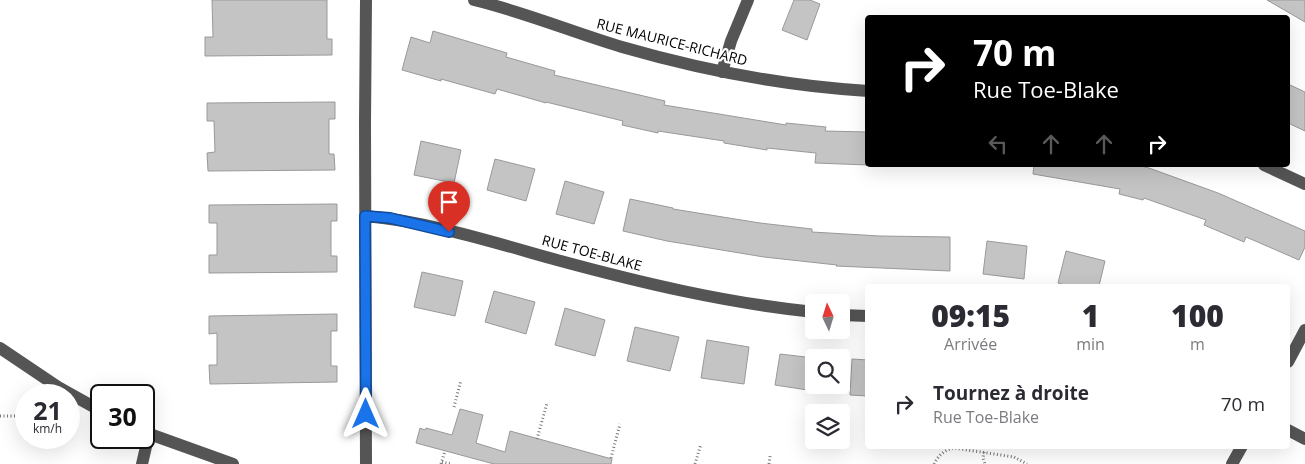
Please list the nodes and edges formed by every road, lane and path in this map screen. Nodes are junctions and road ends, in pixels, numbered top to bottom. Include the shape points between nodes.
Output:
1 (366, 0) edge
2 (474, 0) edge
3 (748, 0) edge
4 (722, 72) junction
5 (865, 91) edge
6 (1268, 167) edge
7 (1305, 184) edge
8 (365, 216) junction
9 (805, 311) edge
10 (850, 315) edge
11 (865, 316) edge
12 (1305, 330) edge
13 (0, 348) edge
14 (1290, 358) edge
15 (461, 380) dead end
16 (547, 404) dead end
17 (90, 405) edge
18 (454, 407) dead end
19 (0, 416) edge
20 (15, 416) edge
21 (620, 424) dead end
22 (1290, 431) edge
23 (155, 436) edge
24 (537, 439) dead end
25 (1305, 439) edge
26 (701, 444) dead end
27 (144, 449) edge
28 (947, 449) edge
29 (962, 449) edge
30 (1240, 449) edge
31 (445, 451) dead end
32 (984, 452) junction
33 (770, 456) dead end
34 (611, 458) dead end
35 (442, 463) edge
36 (142, 464) edge
37 (233, 464) edge
38 (366, 464) edge
39 (451, 464) edge
40 (695, 464) edge
41 (768, 464) edge
42 (934, 464) edge
43 (985, 464) edge
44 (1027, 464) edge
45 (1232, 464) edge

1 - 8 street
2 - 4 street, RUE MAURICE-RICHARD via 622,46
3 - 4 street
4 - 5 street, RUE MAURICE-RICHARD via 794,84
6 - 7 street
8 - 9 street, RUE TOE-BLAKE via 404,221 701,295
8 - 38 street
10 - 11 street
12 - 14 street
13 - 17 street
15 - 18 path
16 - 24 path
19 - 20 path
21 - 34 path
22 - 25 street
23 - 37 street
26 - 40 path
27 - 36 street
28 - 42 path
29 - 32 path
30 - 45 street
31 - 35 path
32 - 43 path
32 - 44 path via 1014,457
33 - 41 path
35 - 39 path

